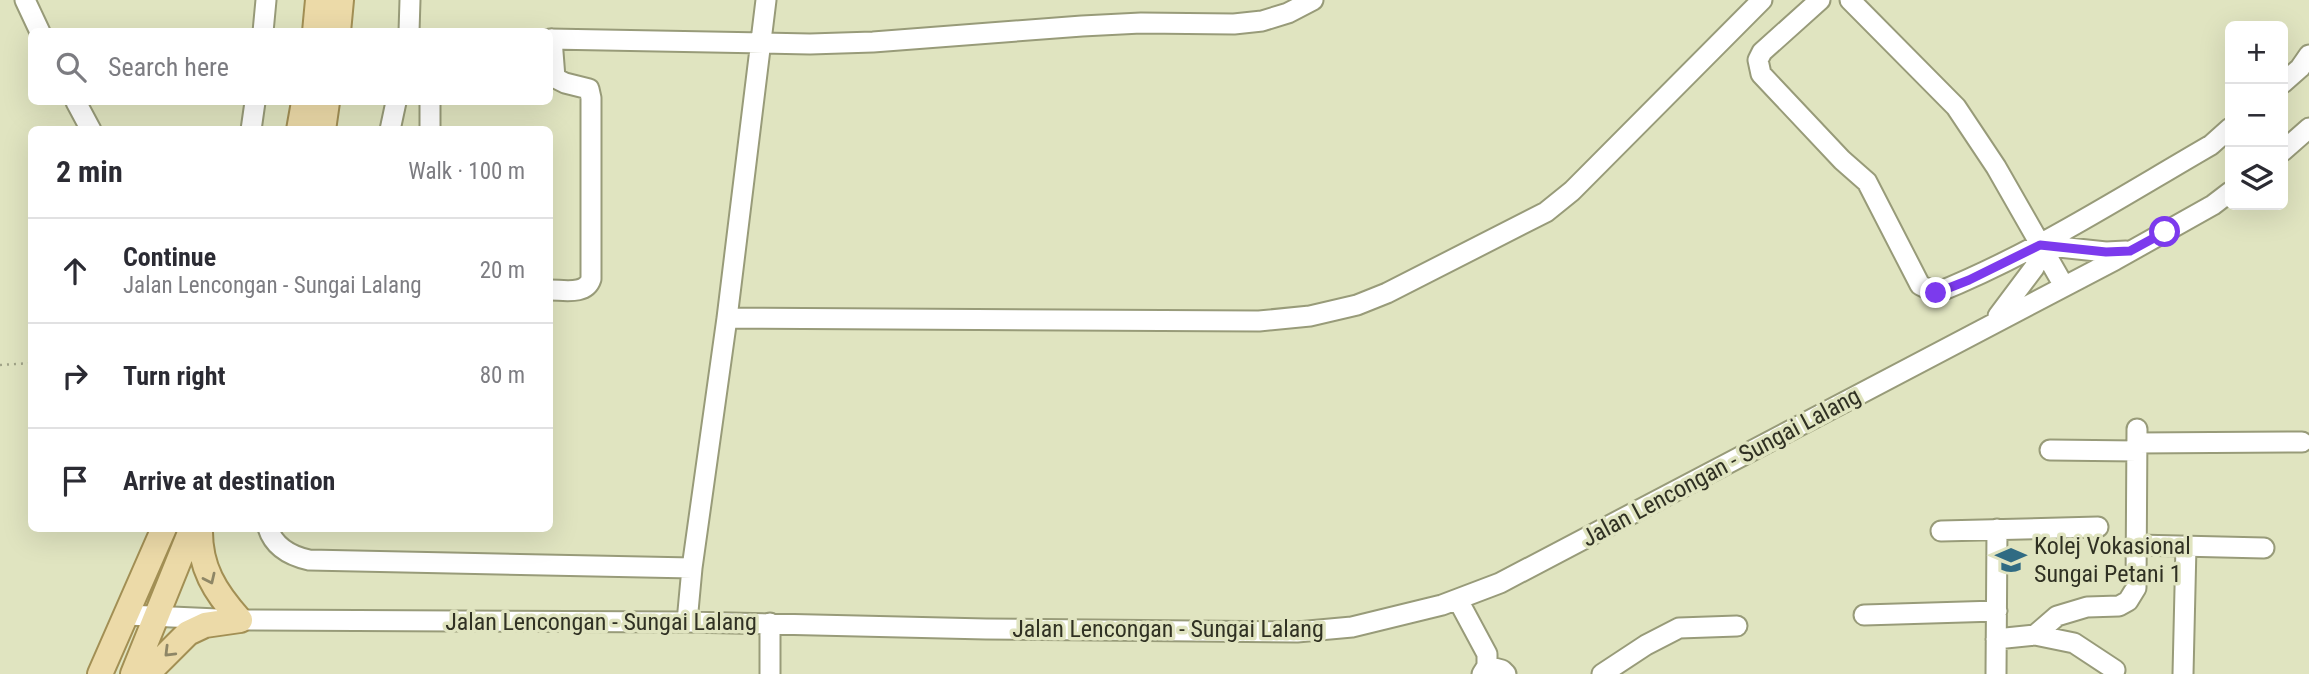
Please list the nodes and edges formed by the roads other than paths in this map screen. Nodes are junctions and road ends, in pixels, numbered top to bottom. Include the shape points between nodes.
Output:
1 (26, 0) edge
2 (266, 0) edge
3 (318, 0) edge
4 (341, 0) edge
5 (410, 0) edge
6 (766, 0) edge
7 (1313, 0) edge
8 (1820, 0) edge
9 (1850, 0) edge
10 (1753, 3) edge
11 (38, 28) edge
12 (263, 28) edge
13 (315, 28) edge
14 (338, 28) edge
15 (409, 28) edge
16 (553, 39) edge
17 (761, 42) junction
18 (2309, 55) edge
19 (553, 58) edge
20 (2288, 79) edge
21 (78, 105) edge
22 (255, 105) edge
23 (303, 105) edge
24 (327, 105) edge
25 (395, 105) edge
26 (430, 105) edge
27 (89, 126) edge
28 (252, 126) edge
29 (300, 126) edge
30 (324, 126) edge
31 (391, 126) edge
32 (430, 126) edge
33 (2309, 128) edge
34 (2225, 132) edge
35 (2287, 147) edge
36 (2225, 196) edge
37 (2042, 248) junction
38 (2130, 251) junction
39 (2064, 286) junction
40 (553, 289) edge
41 (727, 318) junction
42 (1990, 325) junction
43 (2137, 441) junction
44 (2302, 442) dead end
45 (2050, 450) dead end
46 (2098, 527) dead end
47 (1997, 529) junction
48 (1941, 531) dead end
49 (161, 532) edge
50 (190, 532) edge
51 (200, 532) edge
52 (269, 532) edge
53 (2137, 545) junction
54 (2186, 546) junction
55 (2264, 548) dead end
56 (692, 568) junction
57 (1458, 600) junction
58 (1997, 611) junction
59 (127, 615) junction
60 (1864, 615) dead end
61 (157, 617) junction
62 (240, 620) junction
63 (687, 621) junction
64 (769, 623) junction
65 (1737, 626) dead end
66 (2035, 635) junction
67 (1996, 639) junction
68 (1632, 665) edge
69 (1484, 670) edge
70 (2115, 670) dead end
71 (100, 674) edge
72 (133, 674) edge
73 (147, 674) edge
74 (769, 674) edge
75 (1506, 674) edge
76 (1602, 674) edge
77 (1996, 674) edge
78 (2183, 674) edge

1 - 11 street
2 - 12 street
3 - 13 main road
4 - 14 main road
5 - 15 street
6 - 17 street
7 - 17 street via 1262,21 1234,24 1141,23 873,42
8 - 37 street via 1762,51 1758,61 1761,74 1867,182 1920,285 1936,293
9 - 37 street via 1956,107
10 - 41 street via 1582,182 1546,212 1357,305 1259,321
16 - 17 street
17 - 41 street
18 - 20 street
19 - 40 street via 555,78 589,89 591,98 592,279 582,290
21 - 27 street
22 - 28 street
23 - 29 main road
24 - 30 main road
25 - 31 street
26 - 32 street
33 - 35 street
34 - 37 street
36 - 38 street, Jalan Lencongan - Sungai Lalang
37 - 38 street
37 - 39 street
37 - 42 street via 2034,268
38 - 39 street, Jalan Lencongan - Sungai Lalang
39 - 42 street, Jalan Lencongan - Sungai Lalang
41 - 56 street
42 - 57 street, Jalan Lencongan - Sungai Lalang via 1539,563
43 - 44 street
43 - 45 street
43 - 53 street
46 - 47 street
47 - 48 street
47 - 58 street
49 - 59 main road
50 - 61 main road
51 -> 62 main road via 205,568 218,596
52 - 56 street via 290,555 309,560
53 - 54 street
53 - 66 street via 2136,588 2129,601 2057,616
54 - 55 street
54 - 78 street
56 - 63 street
57 - 64 street, Jalan Lencongan - Sungai Lalang via 1352,627 1306,632
57 - 69 street via 1486,654
58 - 60 street
58 - 67 street
59 - 61 street, Jalan Lencongan - Sungai Lalang
59 - 71 main road
61 - 62 street, Jalan Lencongan - Sungai Lalang
61 - 72 main road
62 - 63 street, Jalan Lencongan - Sungai Lalang
62 -> 73 main road via 205,625 188,633
63 - 64 street, Jalan Lencongan - Sungai Lalang
64 - 74 street
65 - 68 street via 1679,628
66 - 67 street
66 - 70 street via 2074,643
67 - 77 street
68 - 76 street
69 - 75 street

